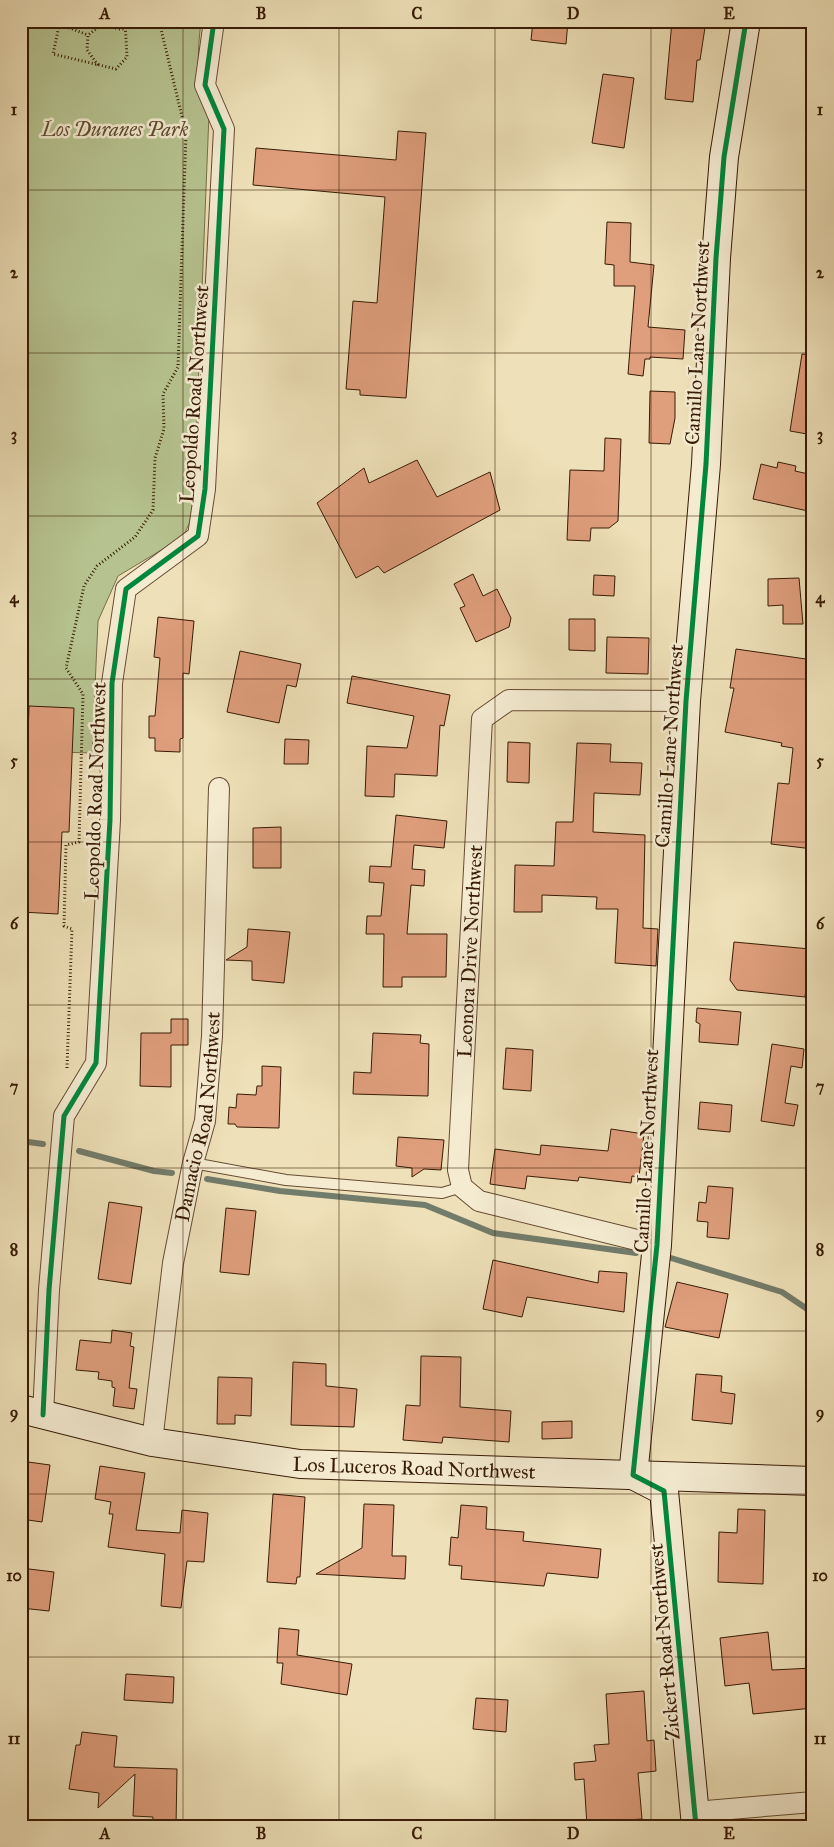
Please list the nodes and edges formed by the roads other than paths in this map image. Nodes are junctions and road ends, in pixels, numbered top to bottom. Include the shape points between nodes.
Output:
1 (214, 21) edge
2 (746, 21) edge
3 (686, 701) junction
4 (219, 788) dead end
5 (193, 1163) junction
6 (462, 1188) junction
7 (657, 1245) junction
8 (32, 1412) edge
9 (152, 1442) junction
10 (633, 1475) junction
11 (813, 1481) edge
12 (812, 1803) edge
13 (695, 1819) edge
14 (813, 1826) edge

1 - 8 street, Leopoldo Road Northwest via 205,85 224,129 205,489 198,536 126,589 112,683 110,829 96,1063 64,1116 49,1290
2 - 3 street, Camillo Lane Northwest via 724,157 706,464
3 - 6 street, Leonora Drive Northwest via 509,700 482,719 458,1170
3 - 7 street, Camillo Lane Northwest
4 - 5 street, Damacio Road Northwest via 211,1045 205,1121
5 - 6 lane via 286,1180 442,1193
5 - 9 street, Damacio Road Northwest via 174,1263
6 - 7 street via 479,1201
7 - 10 street, Camillo Lane Northwest
8 - 9 street, Los Luceros Road Northwest
9 - 10 street, Los Luceros Road Northwest via 300,1464
10 - 11 street, Los Luceros Road Northwest
10 - 13 street, Zickert Road Northwest via 664,1491
12 - 13 street
12 - 14 lane

